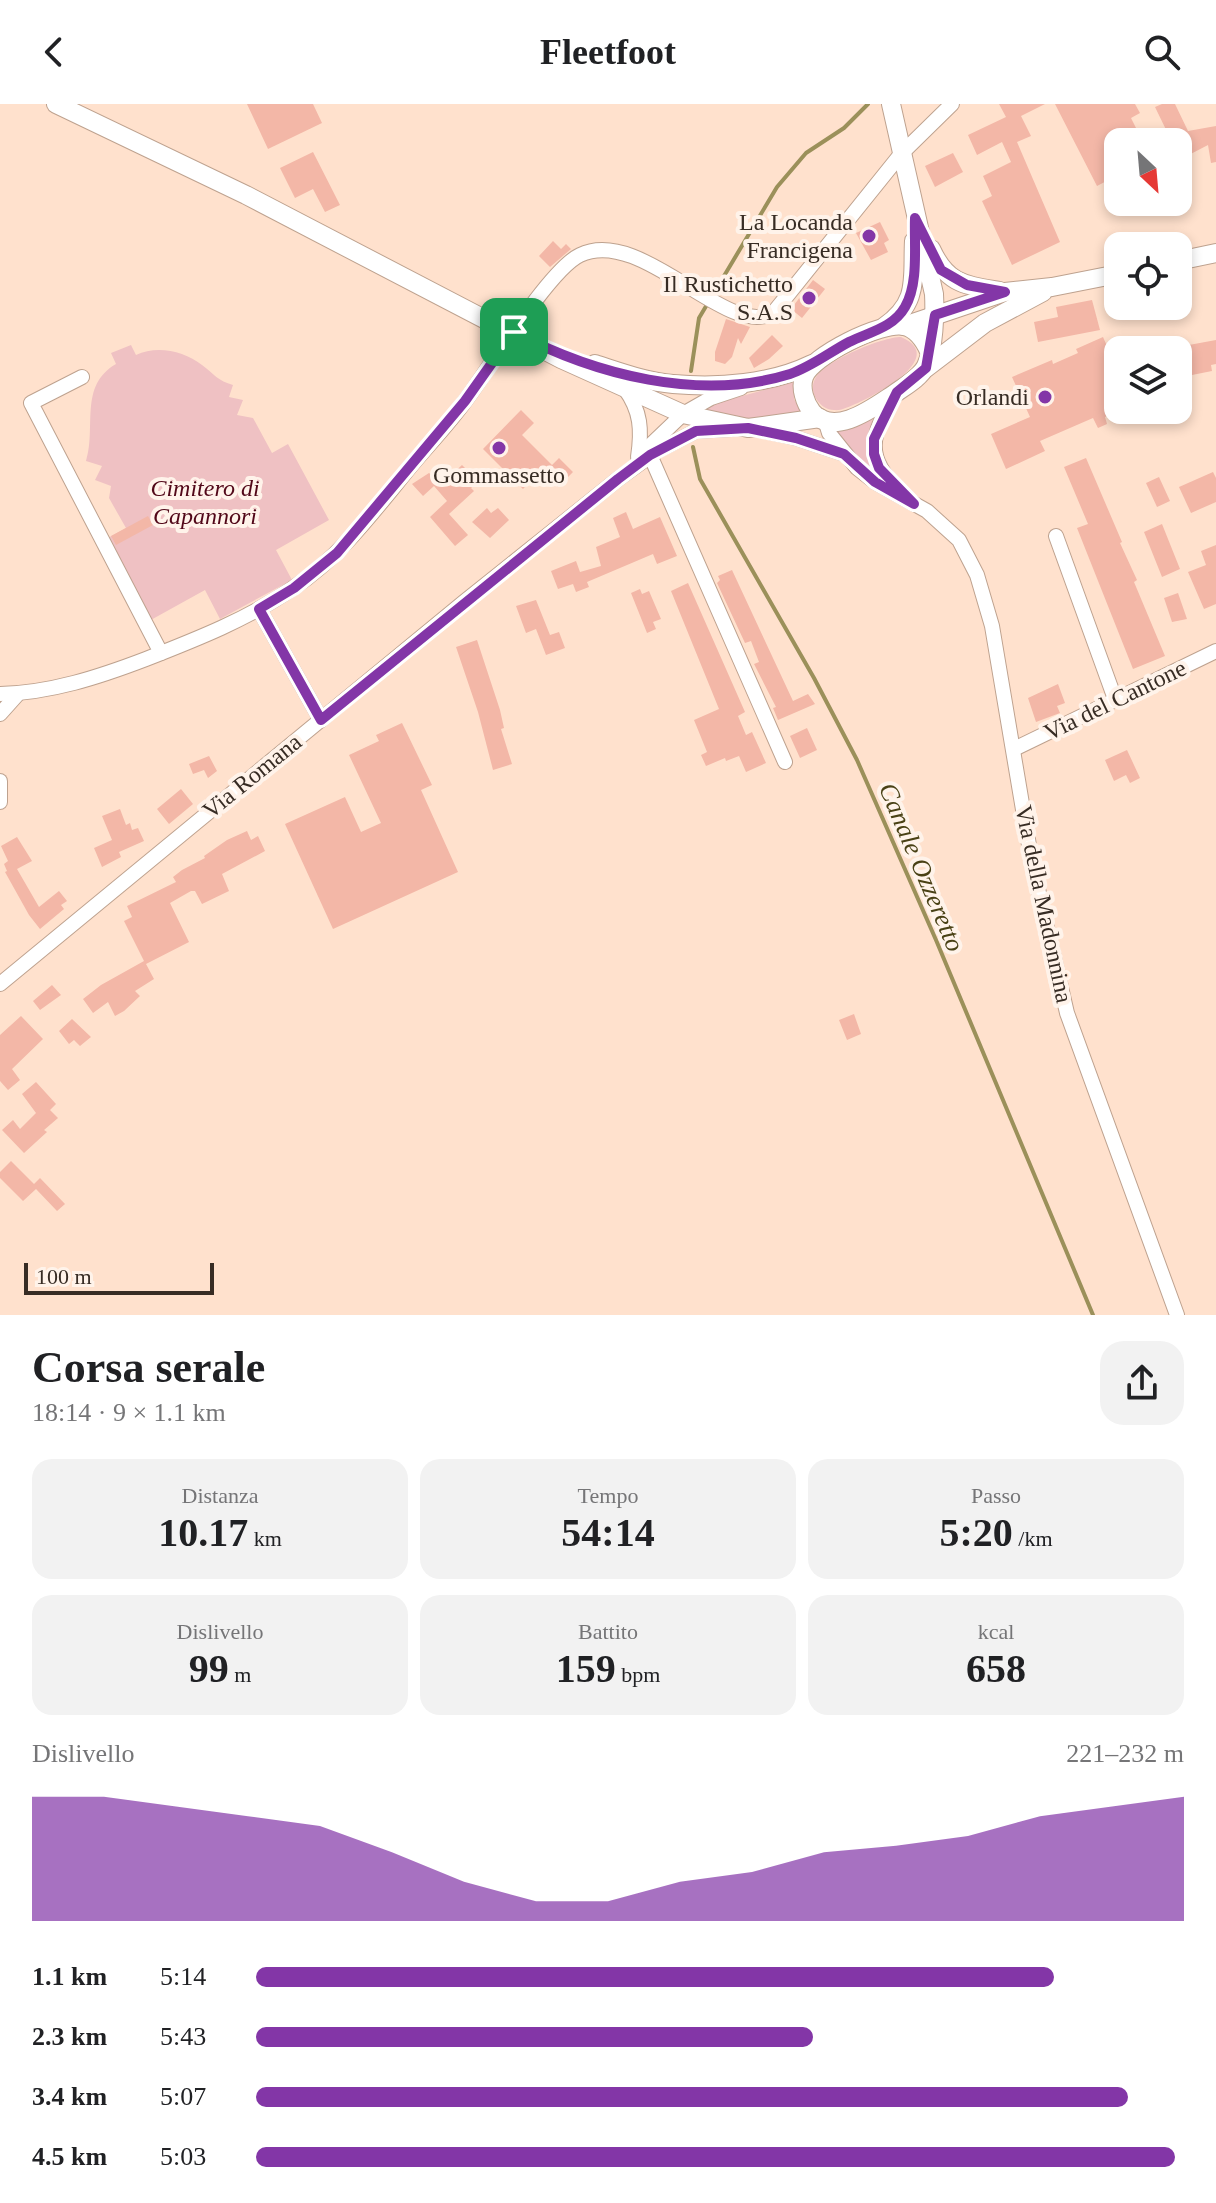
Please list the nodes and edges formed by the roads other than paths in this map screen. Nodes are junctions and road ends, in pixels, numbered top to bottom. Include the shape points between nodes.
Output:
1 (56, 104) edge
2 (891, 104) edge
3 (952, 104) edge
4 (901, 154) junction
5 (915, 218) junction
6 (1216, 253) edge
7 (1192, 258) edge
8 (1104, 277) edge
9 (1052, 287) junction
10 (1005, 292) junction
11 (935, 315) junction
12 (904, 326) junction
13 (882, 328) junction
14 (514, 332) junction
15 (552, 352) junction
16 (927, 359) junction
17 (814, 363) junction
18 (82, 377) dead end
19 (767, 379) junction
20 (625, 389) junction
21 (897, 392) junction
22 (683, 414) junction
23 (823, 419) junction
24 (748, 428) junction
25 (844, 454) junction
26 (644, 456) junction
27 (914, 504) junction
28 (1056, 536) dead end
29 (259, 609) junction
30 (1216, 651) edge
31 (161, 653) junction
32 (0, 694) edge
33 (17, 695) junction
34 (1115, 699) junction
35 (0, 714) edge
36 (321, 720) junction
37 (1014, 749) junction
38 (785, 762) dead end
39 (0, 781) edge
40 (0, 802) edge
41 (0, 984) edge
42 (1177, 1315) edge

1 - 14 main road
2 - 4 main road
3 - 4 street
4 - 5 main road
4 - 14 street via 766,317 721,305 620,251 597,251 579,255 553,279
5 - 10 main road via 941,270 967,285
5 - 11 main road
5 - 13 main road via 914,288 904,310
6 - 7 main road
8 - 9 main road
9 - 10 main road
9 - 16 main road
10 - 11 main road
11 - 12 main road
11 - 16 main road
12 - 13 main road
12 - 16 main road via 923,338
13 - 17 main road
14 - 15 main road
14 - 29 street via 465,401 337,553
15 - 19 main road via 671,384
15 - 20 main road
16 - 21 main road
17 - 19 main road
17 - 23 main road via 802,390 813,413
18 - 31 street via 31,403
19 - 22 street
20 - 22 main road
20 - 26 street via 638,409
21 - 23 main road via 847,420
21 - 27 street via 878,425 874,454 879,468
22 - 24 main road
22 - 26 street
23 - 24 main road
23 - 25 street
24 - 25 street
24 - 26 street via 696,431
25 - 27 street via 875,482
26 - 36 street, Via Romana
26 - 38 street
27 - 37 street, Via della Madonnina via 959,540 977,575 992,626
28 - 34 street
29 - 31 street
29 - 36 street
30 - 34 street, Via del Cantone
31 - 33 street
32 - 33 street
33 - 35 street
34 - 37 street, Via del Cantone
36 - 41 street, Via Romana
37 - 42 street, Via della Madonnina via 1032,863 1067,1013
39 - 40 street

